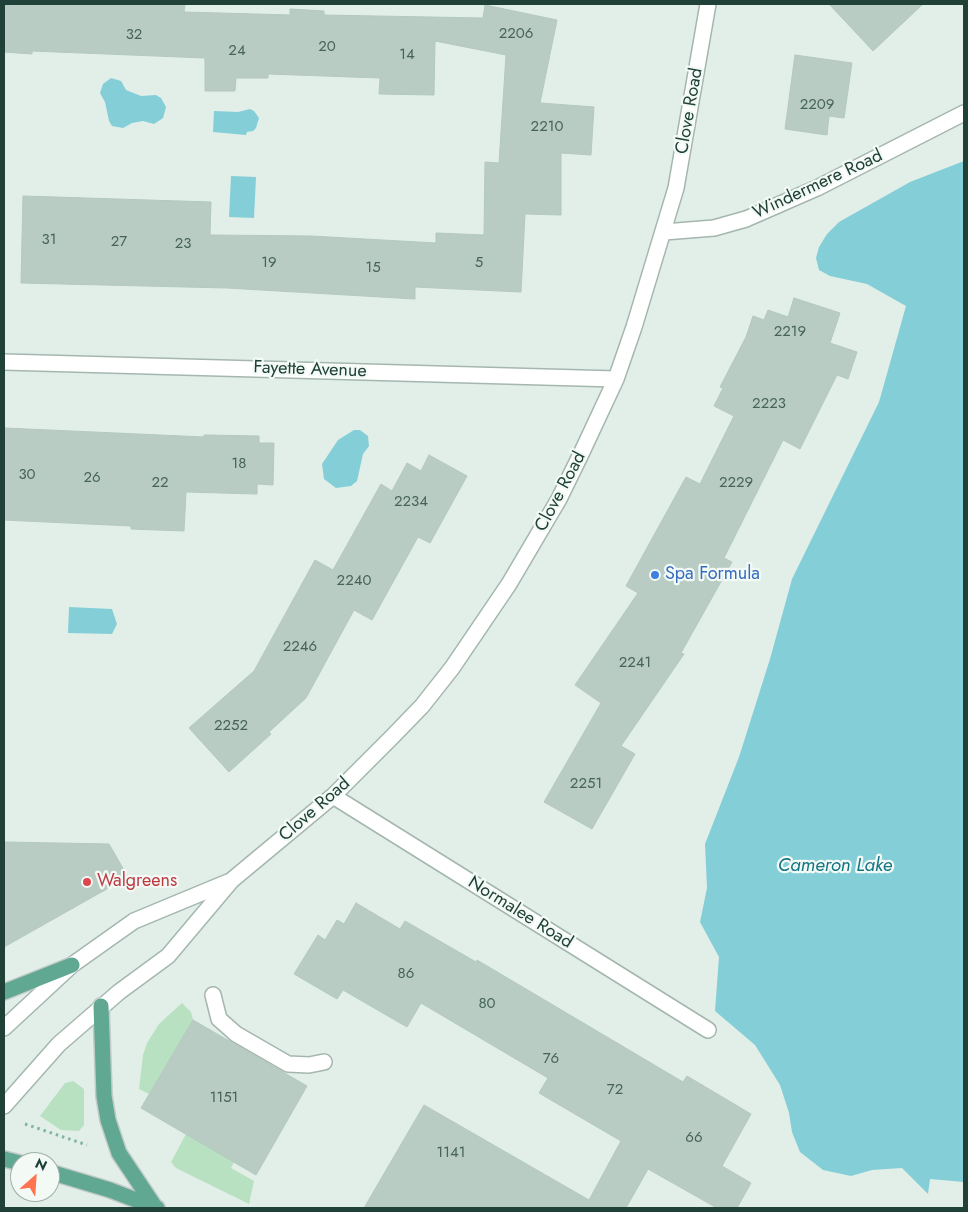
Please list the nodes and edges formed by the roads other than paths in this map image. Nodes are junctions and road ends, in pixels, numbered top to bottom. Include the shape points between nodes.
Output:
1 (708, 4) edge
2 (964, 113) edge
3 (664, 232) junction
4 (4, 362) edge
5 (616, 379) junction
6 (333, 796) junction
7 (232, 880) junction
8 (72, 965) junction
9 (4, 992) edge
10 (213, 995) dead end
11 (102, 1006) junction
12 (4, 1028) edge
13 (708, 1030) dead end
14 (324, 1062) dead end
15 (4, 1106) edge
16 (60, 1175) edge
17 (156, 1208) edge

1 - 3 street, Clove Road via 686,143
2 - 3 street, Windermere Road via 817,188 746,219 714,228
3 - 5 street, Clove Road
4 - 5 street, Fayette Avenue
5 - 6 street, Clove Road via 559,499 481,626 422,706
6 - 7 street, Clove Road
6 - 13 street, Normalee Road
7 - 8 street, Clove Road via 134,921
7 - 11 street, Clove Road via 168,956
8 - 9 main road
8 - 12 street, Clove Road
10 - 14 street via 219,1018 236,1034 288,1064
11 - 15 street, Clove Road via 59,1044
11 - 17 main road via 103,1078 108,1120 119,1154
16 - 17 main road

